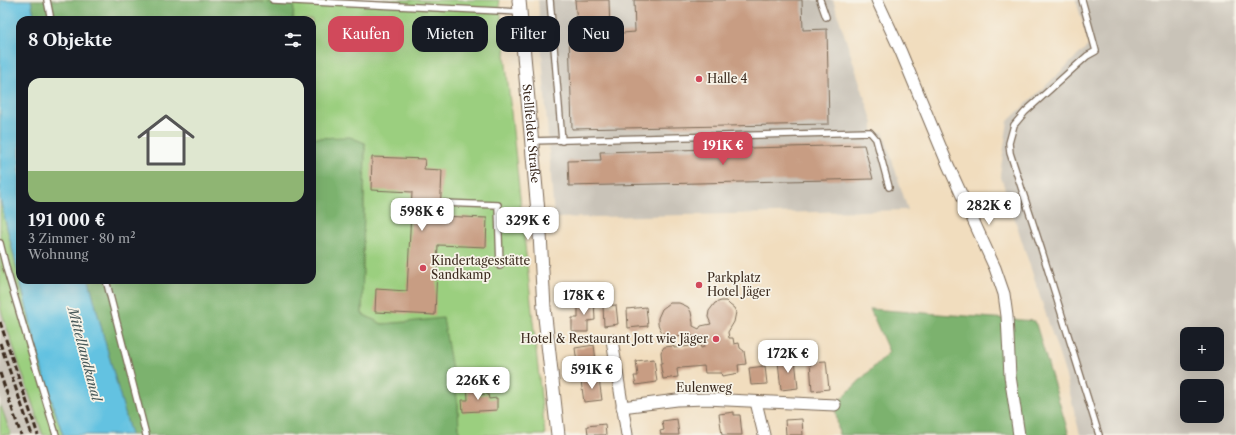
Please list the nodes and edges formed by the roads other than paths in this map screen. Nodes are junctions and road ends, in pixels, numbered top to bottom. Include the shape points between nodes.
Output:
1 (47, 0) edge
2 (273, 0) edge
3 (550, 0) edge
4 (820, 0) edge
5 (877, 0) edge
6 (1082, 0) edge
7 (519, 6) edge
8 (50, 16) edge
9 (826, 18) dead end
10 (531, 141) junction
11 (562, 141) junction
12 (889, 187) dead end
13 (441, 203) dead end
14 (0, 243) edge
15 (500, 266) dead end
16 (107, 284) edge
17 (612, 340) dead end
18 (756, 402) junction
19 (835, 405) dead end
20 (622, 408) junction
21 (56, 435) edge
22 (146, 435) edge
23 (558, 435) edge
24 (627, 435) edge
25 (764, 435) edge
26 (1019, 435) edge
27 (1099, 435) edge

1 - 8 lane
2 - 7 lane
3 - 11 lane
4 - 9 lane
5 - 26 street via 995,268 1004,294 1010,376
6 - 27 lane via 1096,50 1025,112 1014,125 1009,143
7 - 10 street, Stellfelder Straße
10 - 11 lane
10 - 23 street, Stellfelder Straße via 544,308
11 - 12 lane via 870,132 876,139
13 - 15 lane via 498,206
14 - 21 lane
16 - 22 lane
17 - 20 street
18 - 19 street, Eulenweg
18 - 20 street, Eulenweg via 677,400
18 - 25 street
20 - 24 street

